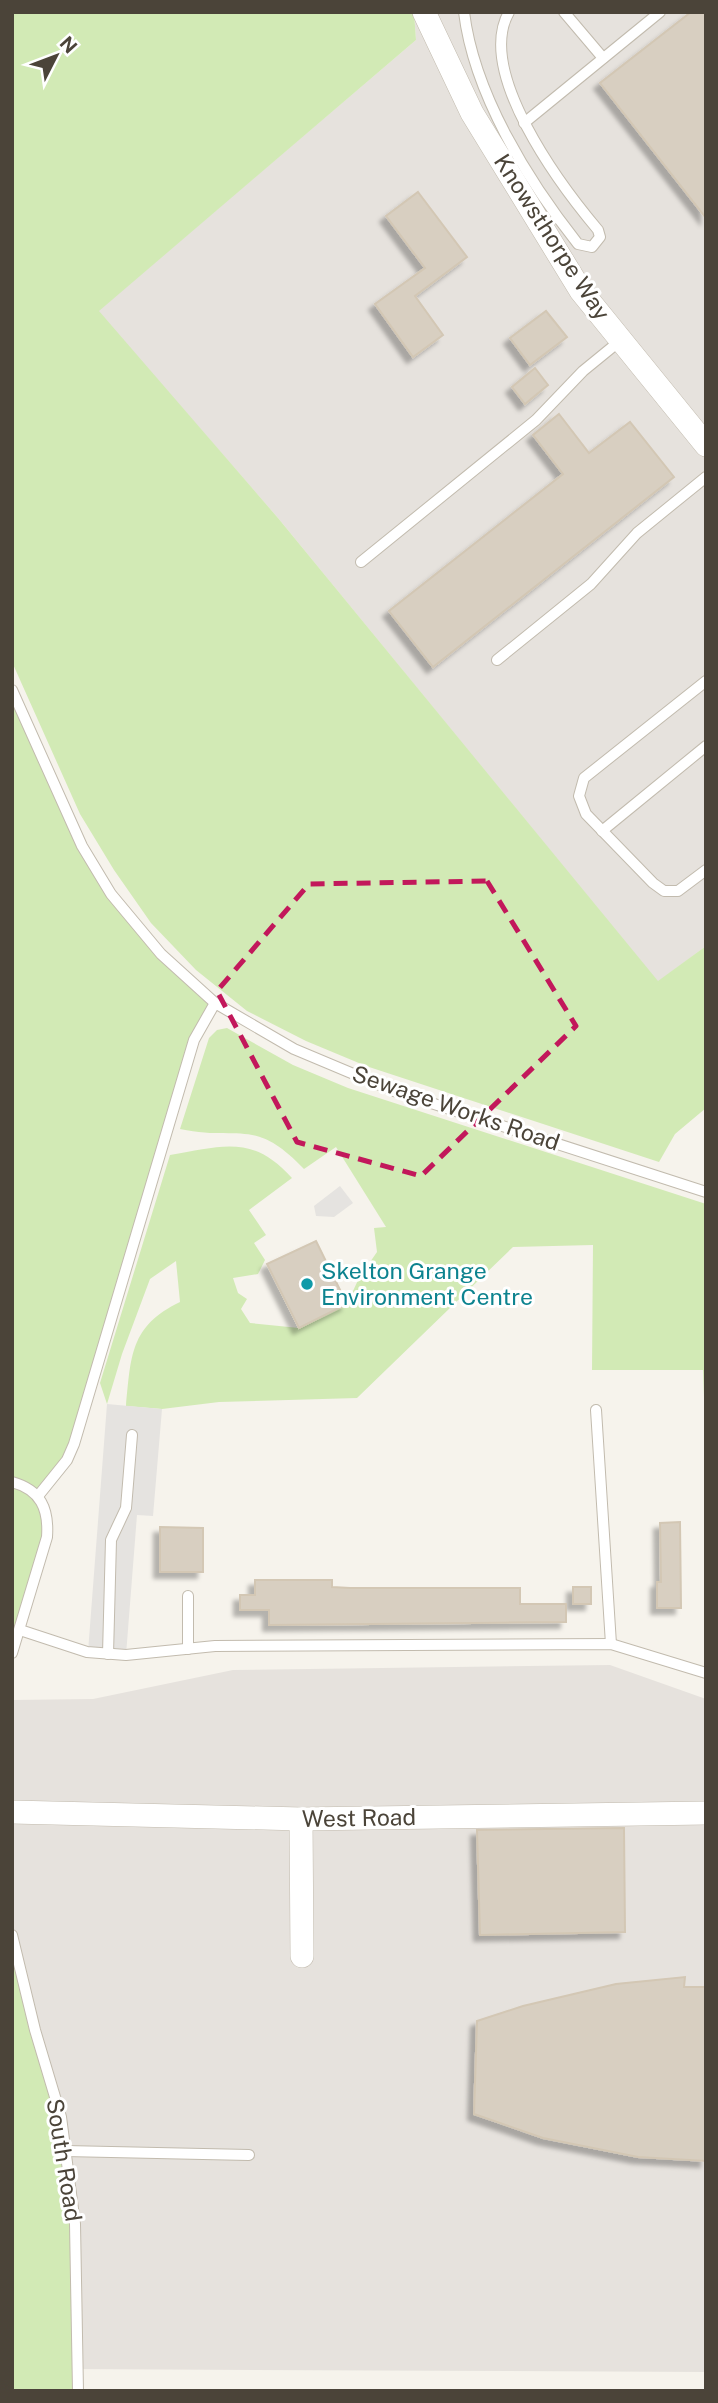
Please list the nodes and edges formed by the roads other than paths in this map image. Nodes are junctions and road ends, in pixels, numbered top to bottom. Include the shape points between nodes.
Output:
1 (424, 12) edge
2 (464, 12) edge
3 (509, 12) edge
4 (564, 12) edge
5 (660, 12) edge
6 (603, 58) junction
7 (524, 123) junction
8 (621, 340) junction
9 (706, 445) edge
10 (706, 477) edge
11 (361, 562) dead end
12 (497, 660) dead end
13 (706, 681) edge
14 (12, 690) edge
15 (706, 746) edge
16 (602, 831) junction
17 (706, 870) edge
18 (215, 1003) junction
19 (706, 1192) edge
20 (596, 1410) dead end
21 (132, 1435) dead end
22 (12, 1482) edge
23 (38, 1496) junction
24 (188, 1596) dead end
25 (20, 1630) junction
26 (611, 1644) junction
27 (188, 1649) junction
28 (12, 1653) edge
29 (108, 1654) junction
30 (706, 1673) edge
31 (12, 1812) edge
32 (706, 1813) edge
33 (301, 1819) junction
34 (12, 1935) edge
35 (302, 1956) dead end
36 (65, 2151) junction
37 (249, 2155) dead end
38 (78, 2391) edge

1 - 8 street, Knowsthorpe Way via 472,113 581,291
2 - 7 lane via 472,53 524,169 578,244 592,247 600,237 597,230 544,159
3 - 7 lane via 502,38 505,62
4 - 6 lane
5 - 6 lane
6 - 7 lane
8 - 9 street, Knowsthorpe Way
8 - 11 lane via 536,420
10 - 12 lane via 636,533 591,584
13 - 16 lane via 584,778 581,806
14 - 18 lane, Sewage Works Road via 82,846 111,894 161,954
15 - 16 lane
16 - 17 lane via 664,891 678,891
18 - 19 lane, Sewage Works Road via 293,1049 394,1091
18 - 23 lane via 194,1040 74,1444
20 - 26 lane
21 - 29 lane via 126,1508 111,1539
22 - 23 lane
23 - 25 lane via 46,1507 47,1537
24 - 27 lane
25 - 28 lane
25 - 29 lane
26 - 27 lane
26 - 30 lane
27 - 29 lane
31 - 33 street, West Road
32 - 33 street, West Road
33 - 35 street
34 - 36 lane, South Road via 61,2116
36 - 37 lane
36 - 38 lane, South Road via 75,2224

